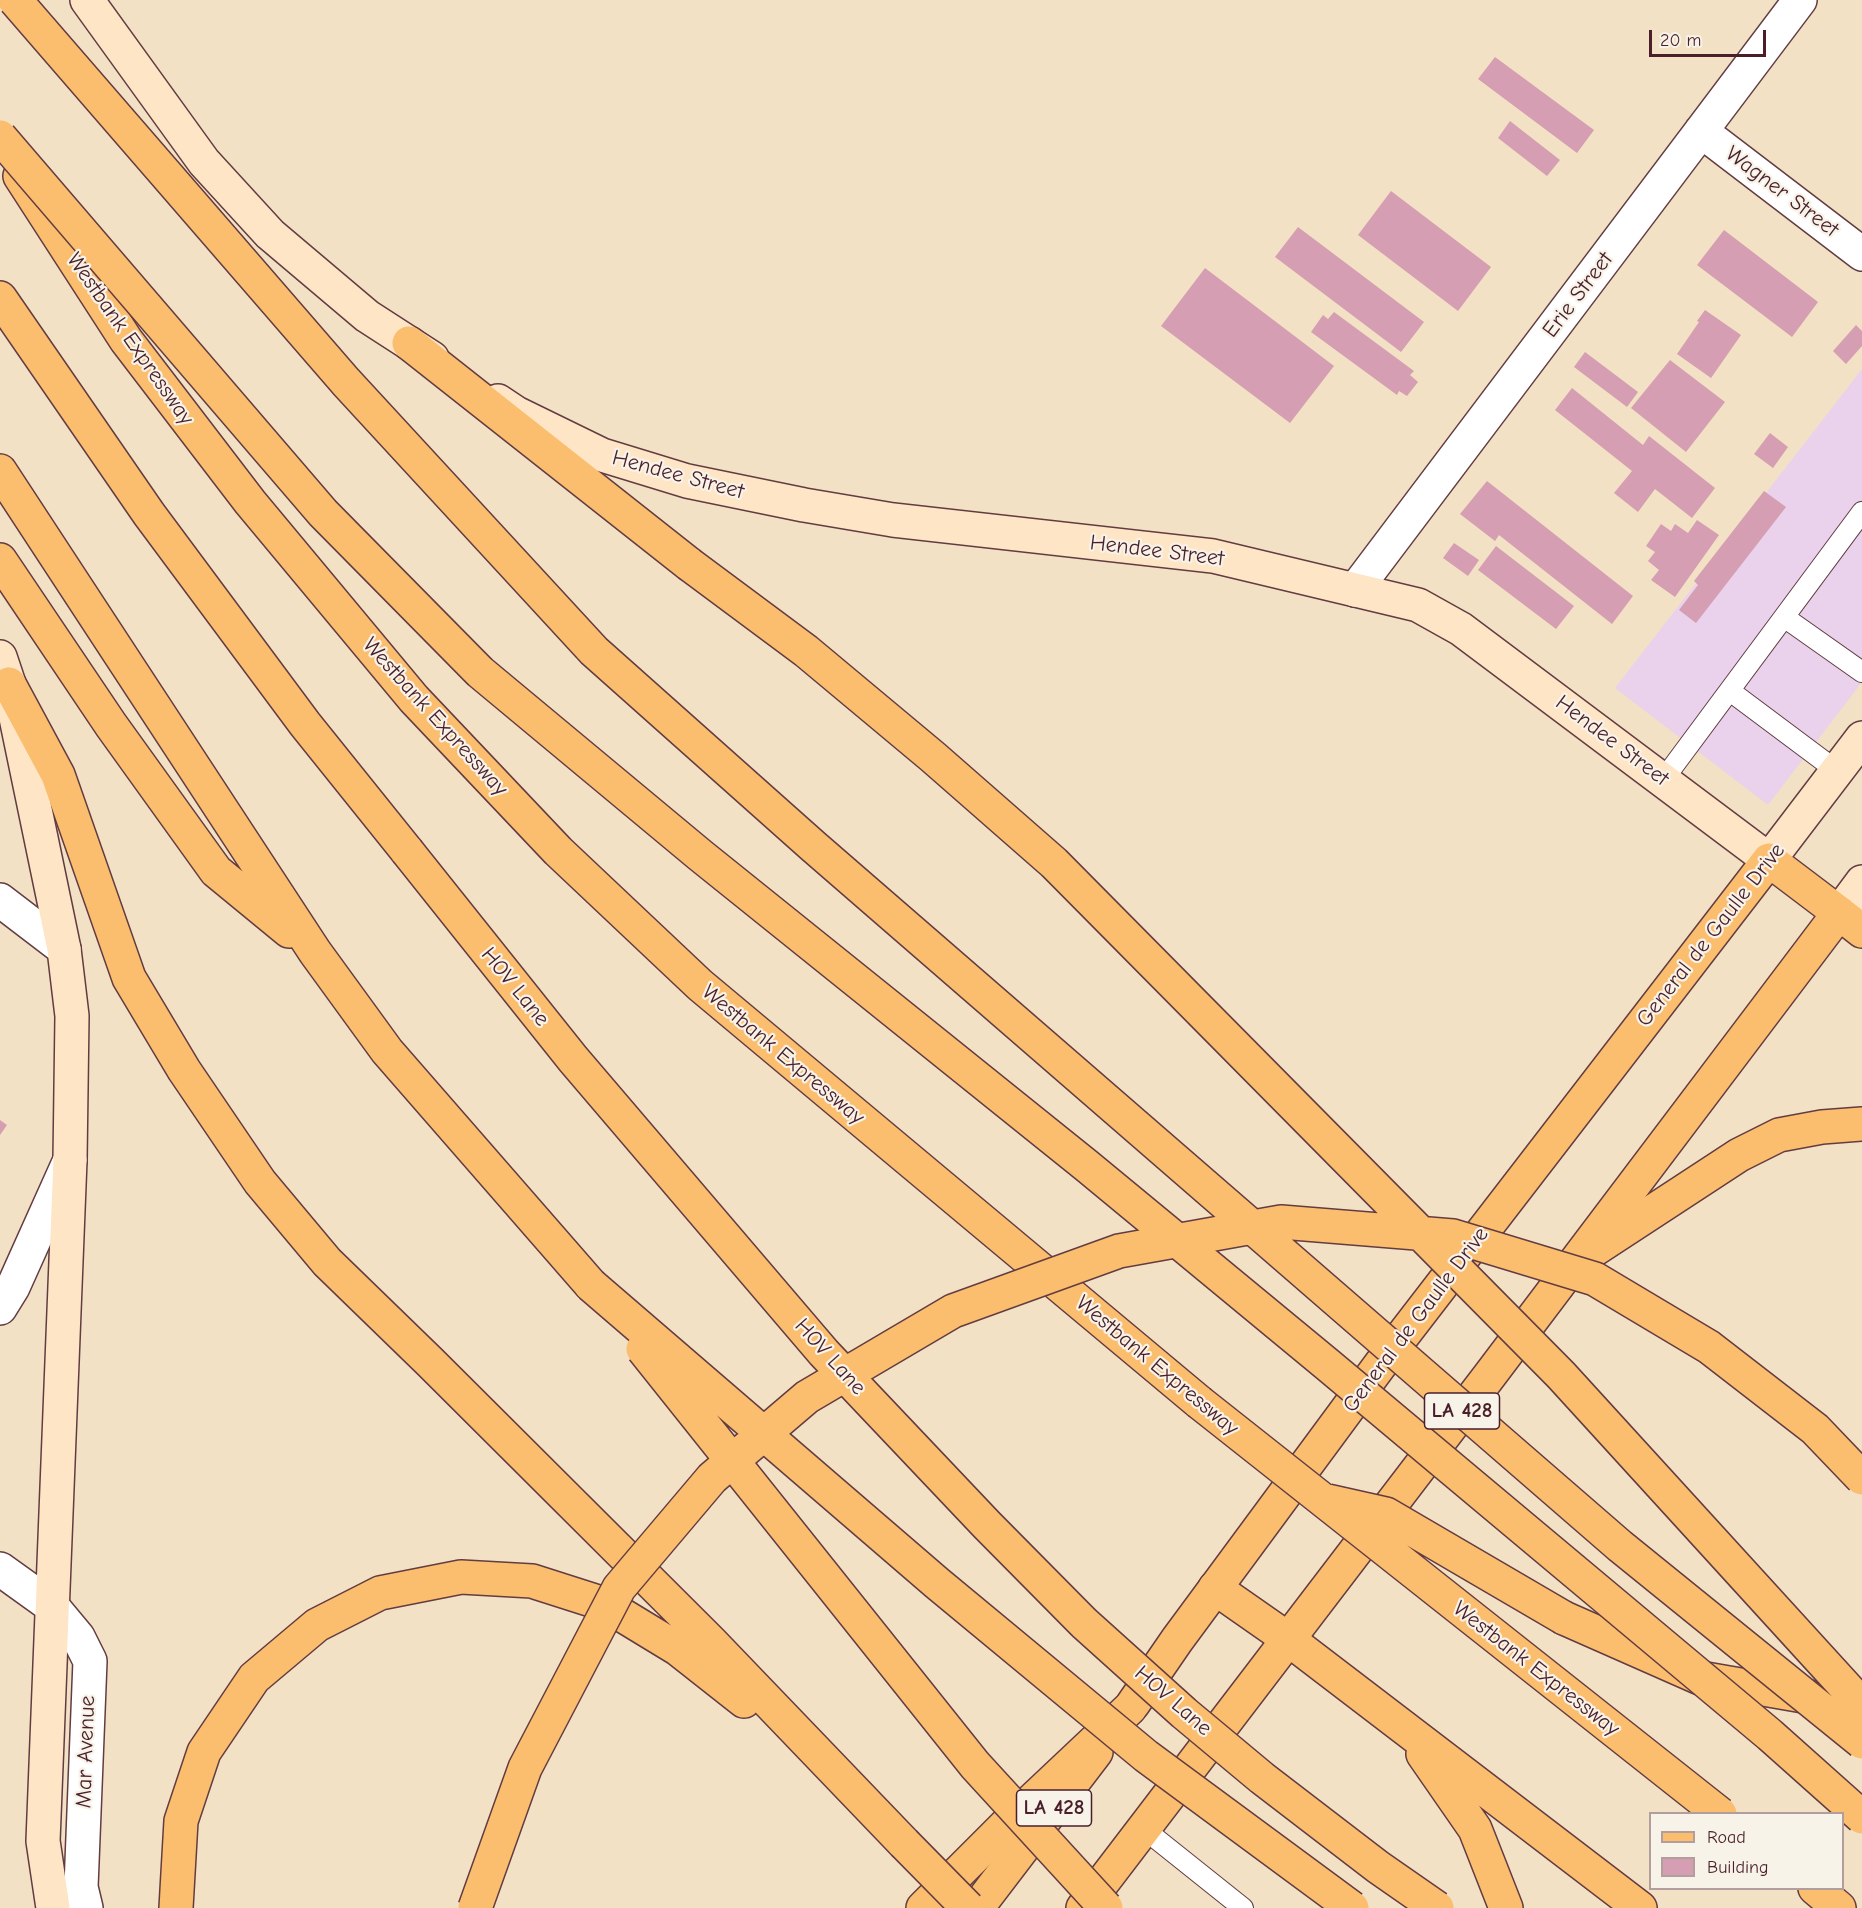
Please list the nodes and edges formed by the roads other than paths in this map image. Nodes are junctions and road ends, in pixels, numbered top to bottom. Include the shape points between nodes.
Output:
1 (15, 0) edge
2 (87, 0) edge
3 (1800, 0) edge
4 (1701, 131) junction
5 (0, 137) edge
6 (0, 145) edge
7 (1862, 254) edge
8 (0, 298) edge
9 (409, 343) junction
10 (0, 471) edge
11 (1862, 512) edge
12 (0, 560) edge
13 (1356, 590) junction
14 (1784, 617) junction
15 (4, 671) edge
16 (1862, 672) edge
17 (1730, 692) junction
18 (1862, 738) edge
19 (1837, 771) junction
20 (1663, 780) junction
21 (1769, 860) junction
22 (1862, 882) edge
23 (0, 900) edge
24 (1850, 922) edge
25 (64, 950) junction
26 (315, 952) junction
27 (1862, 1124) edge
28 (70, 1160) junction
29 (1576, 1261) junction
30 (591, 1285) junction
31 (0, 1308) edge
32 (1862, 1478) edge
33 (1321, 1499) junction
34 (0, 1569) edge
35 (1215, 1588) junction
36 (53, 1607) junction
37 (1288, 1639) junction
38 (1862, 1697) edge
39 (1862, 1705) edge
40 (1130, 1708) junction
41 (1407, 1730) junction
42 (797, 1734) junction
43 (1862, 1742) edge
44 (1717, 1812) edge
45 (1862, 1817) edge
46 (1144, 1828) junction
47 (1817, 1890) edge
48 (53, 1908) edge
49 (86, 1908) edge
50 (176, 1908) edge
51 (475, 1908) edge
52 (923, 1908) edge
53 (968, 1908) edge
54 (977, 1908) edge
55 (1083, 1908) edge
56 (1106, 1908) edge
57 (1243, 1908) edge
58 (1352, 1908) edge
59 (1437, 1908) edge
60 (1506, 1908) edge
61 (1640, 1908) edge
62 (1839, 1908) edge

1 - 43 main road, bridge via 346,382 594,651 1620,1546
2 - 9 main road via 204,162 270,234 367,316
3 - 4 street, Erie Street
4 - 7 street, Wagner Street
4 - 13 street, Erie Street
5 - 45 main road, bridge via 323,513 480,672 1301,1343 1770,1735
6 - 33 main road, Westbank Expressway, bridge via 126,340 250,502 414,699 558,851 699,985 1190,1395
8 - 59 main road, HOV Lane, bridge via 149,514 305,724 588,1076 824,1353 1084,1623 1271,1785
9 - 13 main road, Hendee Street via 526,417 603,455 687,481 893,520 1213,556
9 - 39 main road, bridge via 806,651 1054,863 1562,1375
10 - 26 main road
11 - 14 lane
12 - 26 main road via 216,871
13 - 20 main road, Hendee Street via 1418,605 1461,629
14 - 16 lane
14 - 17 lane
15 - 25 main road
15 - 42 main road via 58,775 129,978 184,1070 260,1182 327,1262 711,1642
17 - 19 lane
17 - 20 lane
18 - 19 main road, General de Gaulle Drive / LA 428
19 - 21 main road, General de Gaulle Drive / LA 428
20 - 21 main road, Hendee Street
21 - 24 main road, Hendee Street
21 - 35 main road, General de Gaulle Drive / LA 428 via 1380,1365
22 - 24 main road, LA 428
23 - 25 street
24 - 29 main road, LA 428
25 - 28 main road via 72,1016
26 - 30 main road via 387,1051
27 - 29 main road via 1779,1135 1739,1155
28 - 31 street
28 - 36 main road
29 - 37 main road, LA 428
30 - 56 main road, bridge via 975,1765
30 - 58 main road, bridge via 937,1583 1146,1756
32 - 51 main road, bridge via 1815,1429 1708,1347 1595,1280 1453,1236 1281,1222 1119,1251 954,1311 807,1397 712,1478 619,1588 525,1768
33 - 38 main road, bridge via 1386,1514 1564,1617 1700,1678 1824,1700
33 - 44 main road, Westbank Expressway, bridge
34 - 36 street, Mar Avenue
35 - 37 main road
35 - 40 main road, General de Gaulle Drive / LA 428
36 - 48 main road, Mar Avenue via 43,1841
36 - 49 street, Mar Avenue via 78,1637 90,1661 81,1887
37 - 41 main road
37 - 46 main road, LA 428
40 - 52 main road
40 - 54 main road, General de Gaulle Drive / LA 428
41 - 60 main road via 1475,1829
41 - 61 main road
42 - 50 main road via 747,1703 678,1649 604,1604 532,1581 461,1577 380,1593 317,1625 254,1678 204,1752 181,1821
42 - 53 main road, bridge
46 - 55 main road, LA 428
46 - 57 lane
47 - 62 main road

